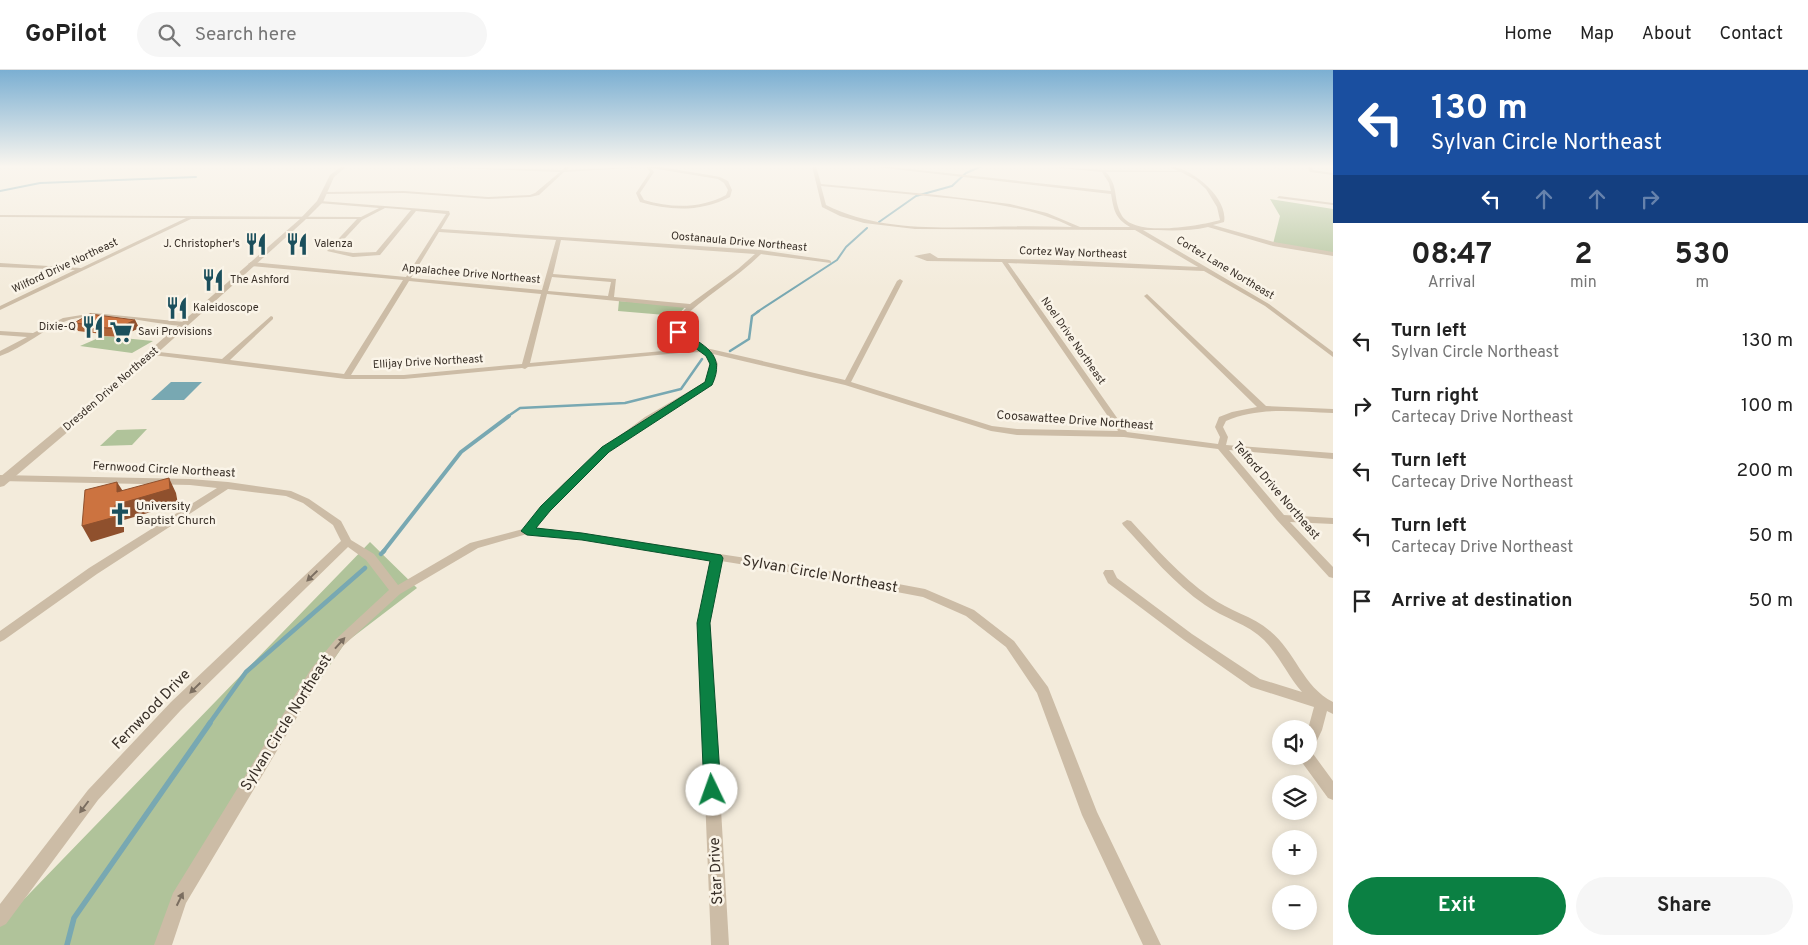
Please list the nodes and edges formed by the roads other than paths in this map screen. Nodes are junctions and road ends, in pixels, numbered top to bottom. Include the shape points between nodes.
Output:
1 (315, 207) edge
2 (384, 207) joint
3 (826, 207) edge
4 (1018, 207) edge
5 (1116, 207) edge
6 (1218, 207) edge
7 (415, 209) junction
8 (0, 216) edge
9 (194, 217) junction
10 (363, 218) junction
11 (303, 219) junction
12 (1210, 226) junction
13 (1079, 228) junction
14 (1138, 228) junction
15 (437, 230) junction
16 (559, 238) junction
17 (760, 252) junction
18 (1333, 254) edge
19 (936, 259) dead end
20 (1004, 261) junction
21 (829, 262) dead end
22 (251, 264) junction
23 (0, 265) edge
24 (81, 269) junction
25 (1208, 269) junction
26 (548, 275) junction
27 (406, 278) junction
28 (900, 281) dead end
29 (544, 291) junction
30 (1147, 296) dead end
31 (611, 298) junction
32 (690, 306) junction
33 (0, 308) edge
34 (271, 318) dead end
35 (184, 324) junction
36 (0, 333) edge
37 (33, 335) junction
38 (704, 350) junction
39 (153, 353) junction
40 (0, 354) edge
41 (1333, 355) edge
42 (225, 361) junction
43 (526, 367) junction
44 (346, 376) junction
45 (847, 383) junction
46 (1263, 408) junction
47 (1333, 412) edge
48 (1124, 434) junction
49 (1221, 447) junction
50 (1333, 456) edge
51 (3, 480) edge
52 (228, 485) junction
53 (1281, 518) junction
54 (1333, 521) edge
55 (1127, 523) dead end
56 (527, 531) junction
57 (347, 542) junction
58 (716, 558) junction
59 (1109, 573) dead end
60 (1333, 574) edge
61 (396, 591) junction
62 (0, 637) edge
63 (1328, 706) edge
64 (1317, 726) edge
65 (1313, 765) edge
66 (1333, 793) edge
67 (0, 918) edge
68 (163, 945) edge
69 (720, 945) edge
70 (1152, 945) edge

1 - 11 street, Dresden Drive Northeast
2 - 7 street
2 - 10 street
3 - 13 street via 844,216 874,223 917,227
4 - 13 street via 1056,216
5 - 14 street, Cortez Lane Northeast via 1122,220
6 - 12 street via 1222,221
7 - 10 street via 378,254 353,255 330,251
7 - 15 street via 447,212
8 - 9 street
9 - 11 street
9 - 24 street, Wilford Drive Northeast
10 - 11 street
11 - 22 street, Dresden Drive Northeast
12 - 14 street
12 - 18 street via 1273,244
13 - 14 street
14 - 25 street, Cortez Lane Northeast
15 - 16 street, Oostanaula Drive Northeast
15 - 27 street
16 - 17 street, Oostanaula Drive Northeast
16 - 26 street
17 - 21 street, Oostanaula Drive Northeast
17 - 32 street via 733,276
19 - 20 street, Cortez Way Northeast
20 - 25 street, Cortez Way Northeast
20 - 48 street, Noel Drive Northeast
22 - 27 street, Appalachee Drive Northeast
22 - 35 street, Dresden Drive Northeast
23 - 24 street
24 - 33 street, Wilford Drive Northeast
25 - 41 street, Cortez Lane Northeast via 1267,305
26 - 29 street
26 - 31 street via 614,280
27 - 29 street, Appalachee Drive Northeast
27 - 44 street
28 - 45 street
29 - 31 street, Appalachee Drive Northeast
29 - 43 street
30 - 46 street
31 - 32 street, Appalachee Drive Northeast
32 - 38 street via 676,322 678,332
34 - 42 street
35 - 37 street via 86,314 65,319
35 - 39 street, Dresden Drive Northeast
36 - 37 street
37 - 40 street
38 - 43 street, Ellijay Drive Northeast
38 - 45 street, Coosawattee Drive Northeast
38 - 56 street via 710,354 714,364 709,383 609,447
39 - 42 street, Ellijay Drive Northeast
39 - 51 street, Dresden Drive Northeast
42 - 44 street, Ellijay Drive Northeast
43 - 44 street, Ellijay Drive Northeast via 431,375
45 - 48 street, Coosawattee Drive Northeast via 991,428 1017,432
46 - 47 street
46 - 49 street via 1236,411 1222,419 1219,427 1224,437
48 - 49 street, Coosawattee Drive Northeast
49 - 50 street, Coosawattee Drive Northeast
49 - 53 street, Telford Drive Northeast
51 - 52 street, Fernwood Circle Northeast
52 - 57 street, Fernwood Circle Northeast via 288,493 306,501 337,523
52 - 62 street via 93,571
53 - 54 street
53 - 60 street, Telford Drive Northeast
55 - 63 street via 1161,560 1208,601 1267,635 1302,682
56 - 58 street, Sylvan Circle Northeast via 582,536
56 - 61 street, Sylvan Circle Northeast via 474,545
57 - 61 street, Fernwood Circle Northeast via 370,557
57 -> 67 street, Fernwood Drive via 176,706 93,795
58 - 69 street, Star Drive via 704,623
58 - 70 street, Sylvan Circle Northeast via 925,593 970,613 1010,644 1043,690 1090,815
59 - 63 street via 1112,580 1256,684
68 -> 61 street, Sylvan Circle Northeast via 179,899 316,673 338,644
63 - 64 street
65 - 66 street

